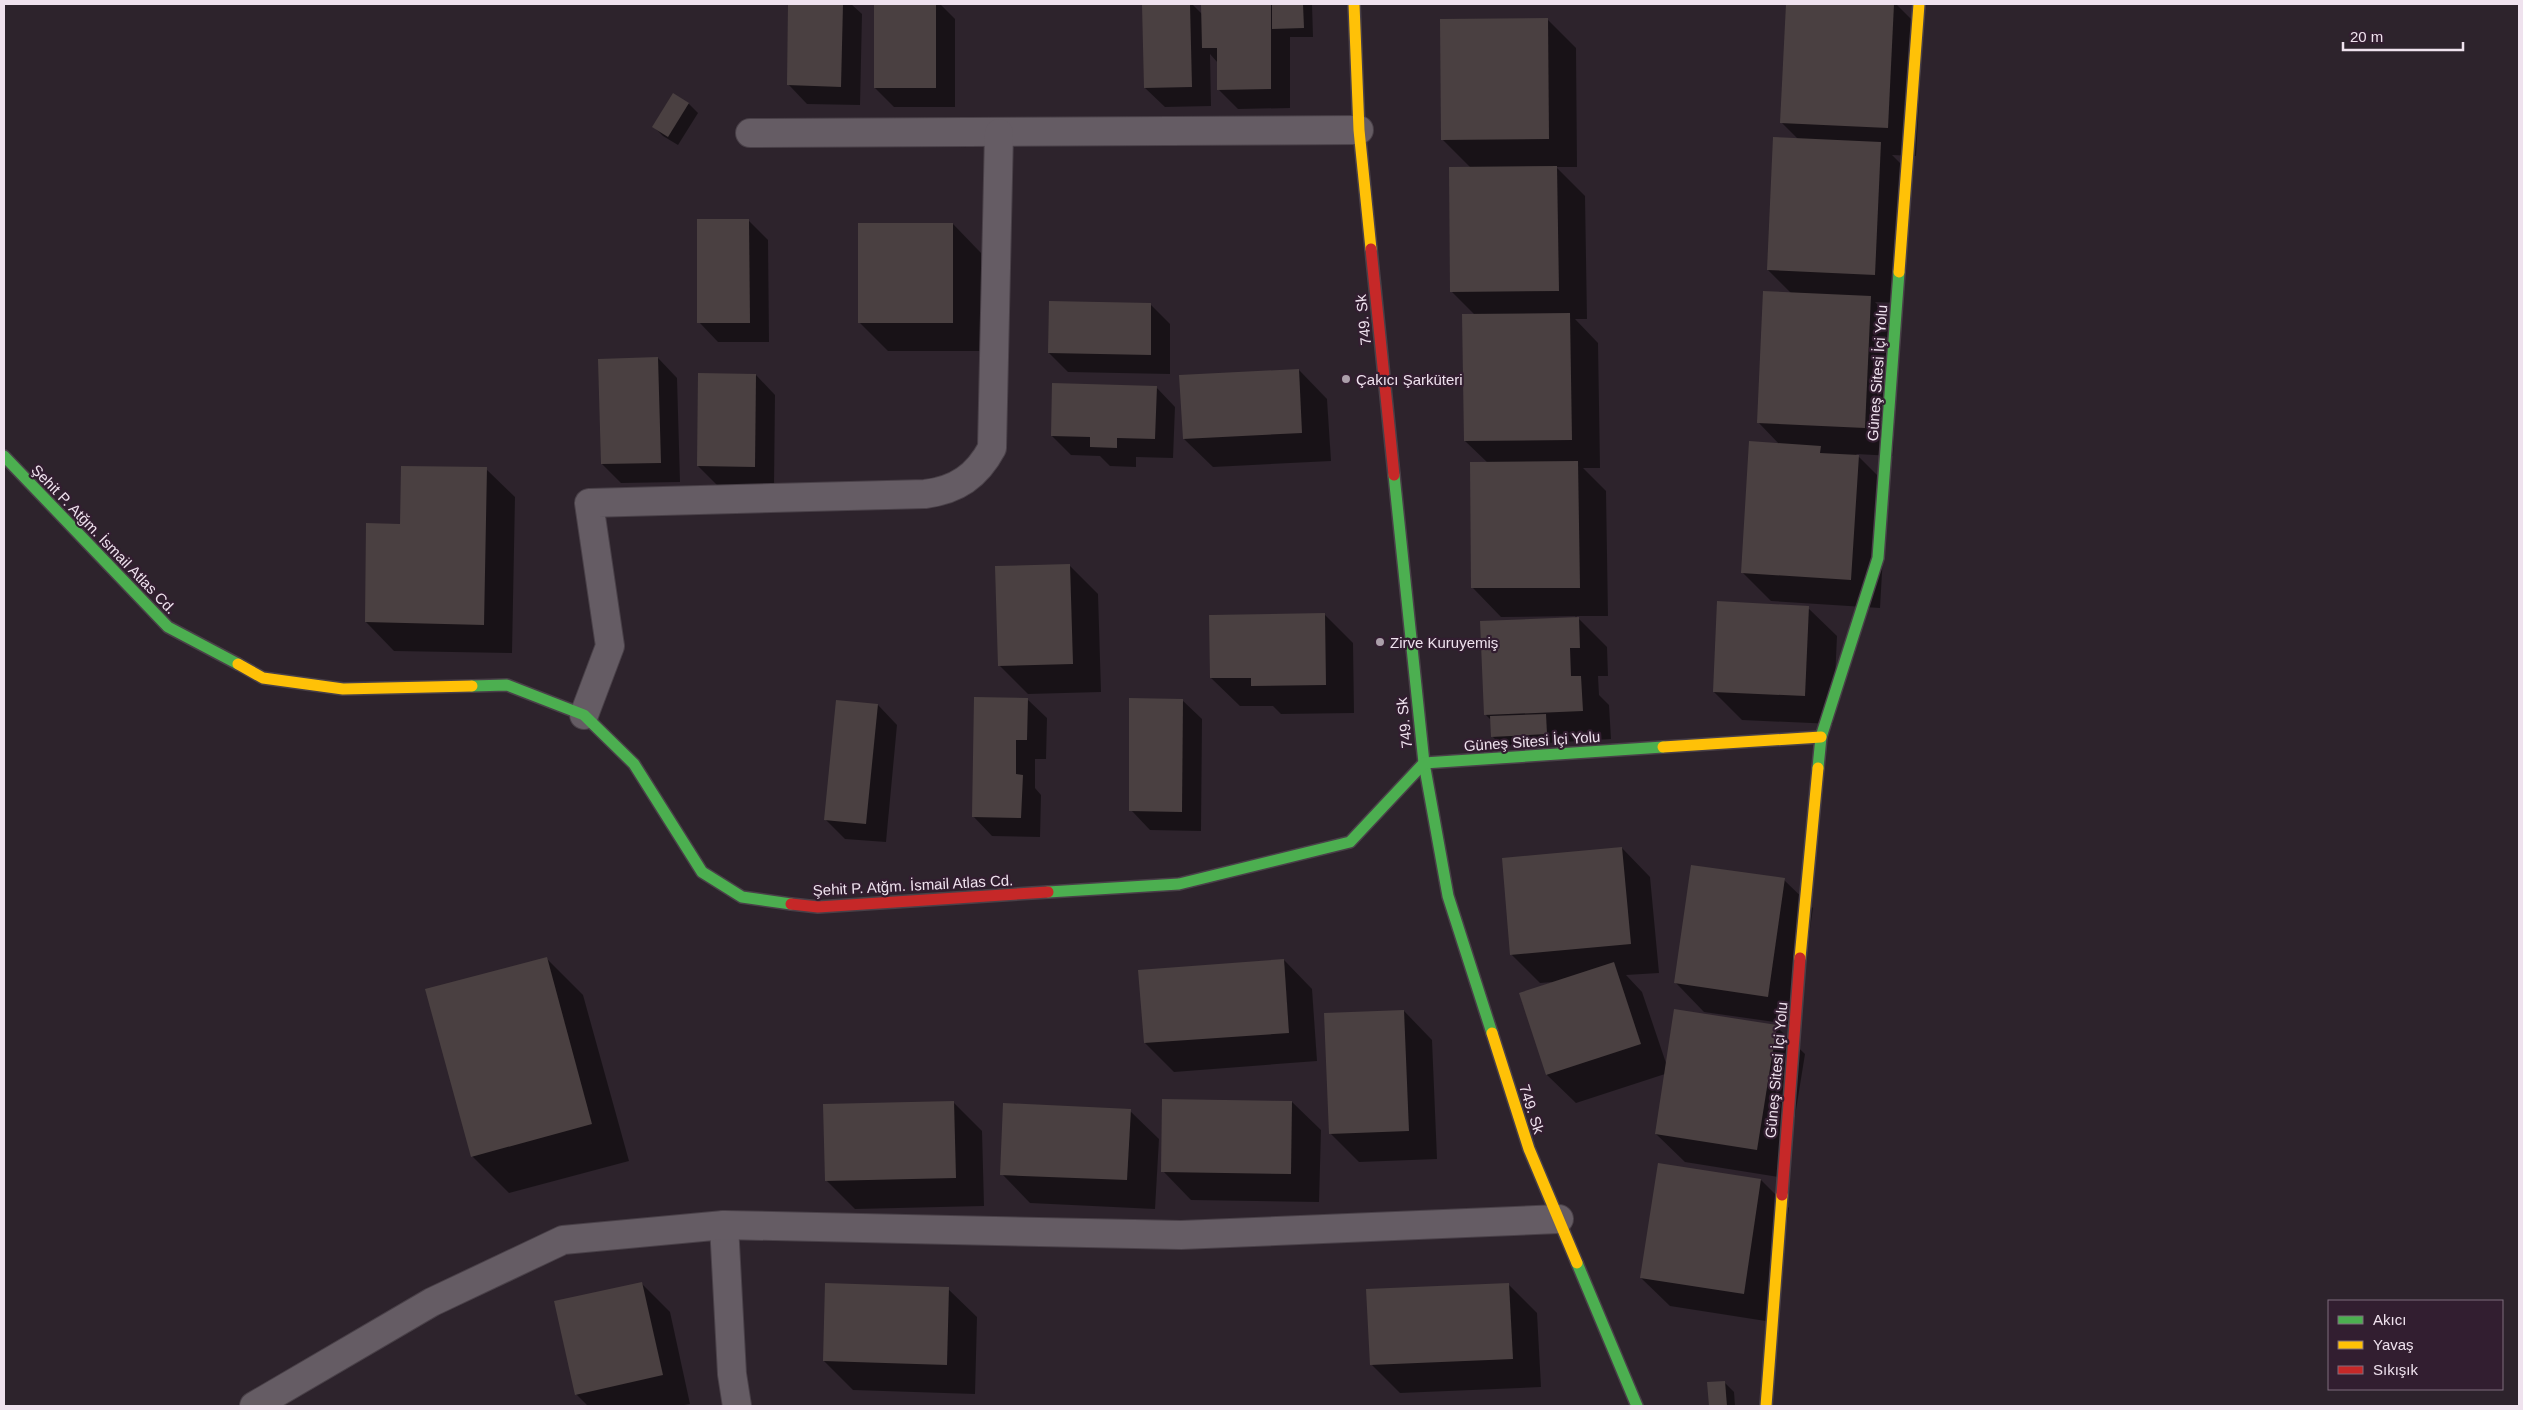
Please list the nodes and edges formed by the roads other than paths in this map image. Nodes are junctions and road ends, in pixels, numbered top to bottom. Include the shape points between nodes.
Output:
1 (1354, 4) edge
2 (1919, 4) edge
3 (1359, 130) junction
4 (750, 133) dead end
5 (999, 133) junction
6 (4, 456) edge
7 (584, 715) junction
8 (1821, 737) junction
9 (1424, 763) junction
10 (1559, 1219) junction
11 (724, 1225) junction
12 (254, 1406) edge
13 (737, 1406) edge
14 (1637, 1406) edge
15 (1766, 1406) edge

1 - 3 street, 749. Sk
2 - 8 street, Güneş Sitesi İçi Yolu via 1878,558
3 - 5 street
3 - 9 street, 749. Sk
4 - 5 street
5 - 7 street via 992,448 985,462 960,484 944,492 925,494 589,503 610,646
6 - 7 street, Şehit P. Atğm. İsmail Atlas Cd. via 168,627 263,678 343,689 507,685
7 - 9 street, Şehit P. Atğm. İsmail Atlas Cd. via 634,764 702,872 742,897 818,907 1179,884 1350,842
8 - 9 street, Güneş Sitesi İçi Yolu
8 - 15 street, Güneş Sitesi İçi Yolu
9 - 10 street, 749. Sk via 1448,896 1530,1149
10 - 11 street via 1181,1235
10 - 14 street, 749. Sk
11 - 12 street via 563,1240 432,1302
11 - 13 street via 732,1374

